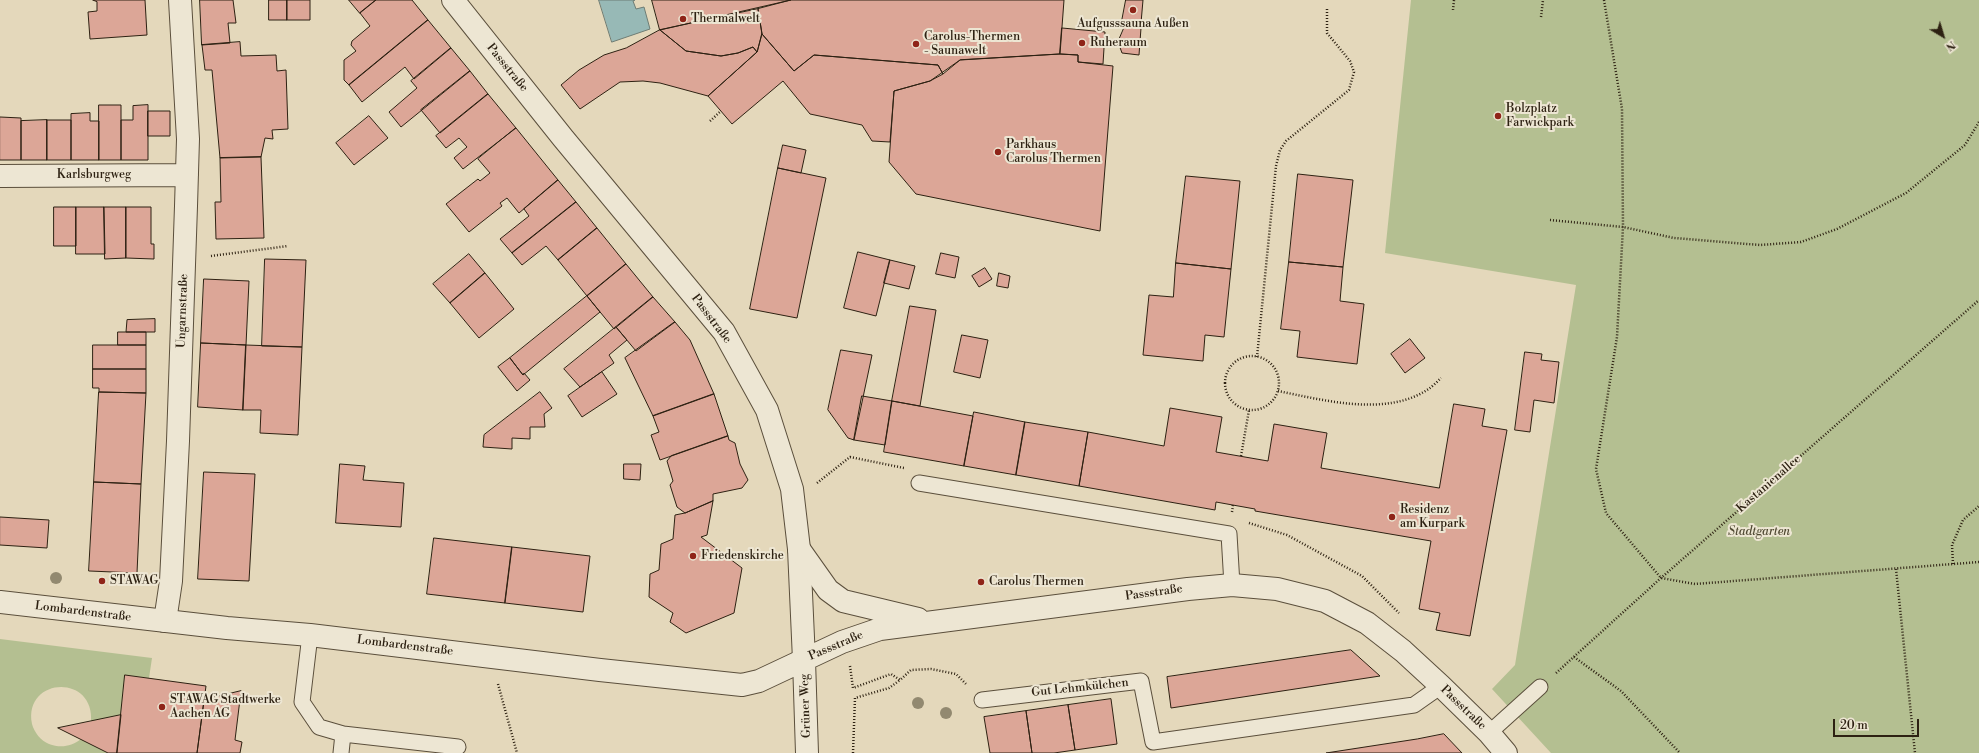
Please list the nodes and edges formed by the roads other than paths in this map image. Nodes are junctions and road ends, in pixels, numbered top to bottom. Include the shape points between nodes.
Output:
1 (180, 0) edge
2 (452, 0) edge
3 (187, 175) junction
4 (0, 176) edge
5 (919, 483) road end
6 (799, 549) junction
7 (1232, 586) junction
8 (0, 602) edge
9 (165, 621) junction
10 (929, 622) junction
11 (310, 635) junction
12 (804, 660) junction
13 (1441, 686) junction
14 (1540, 687) road end
15 (982, 700) road end
16 (1489, 733) junction
17 (343, 734) junction
18 (458, 747) dead end
19 (341, 753) edge
20 (807, 753) edge
21 (1506, 753) edge

1 - 3 street, Ungarnstraße via 188,139
2 - 6 street, Passstraße via 724,332 767,410 792,489
3 - 4 street, Karlsburgweg
3 - 9 street, Ungarnstraße via 171,581
5 - 7 lane via 1229,534
6 - 10 street via 828,590 843,601
6 - 12 street, Passstraße
7 - 10 street, Passstraße via 1188,589
7 - 13 street, Passstraße via 1277,589 1325,601 1367,623 1403,651
8 - 9 street, Lombardenstraße
9 - 11 street, Lombardenstraße
10 - 12 street, Passstraße via 880,629 842,642
11 - 12 street, Lombardenstraße via 592,669 742,684 759,681
11 - 17 lane via 302,702 319,727
12 - 20 street, Grüner Weg
13 - 15 lane, Gut Lehmkülchen via 1414,705 1153,742 1141,682
13 - 16 street, Passstraße
14 - 16 lane
16 - 21 street, Passstraße
17 - 18 lane
17 - 19 lane

